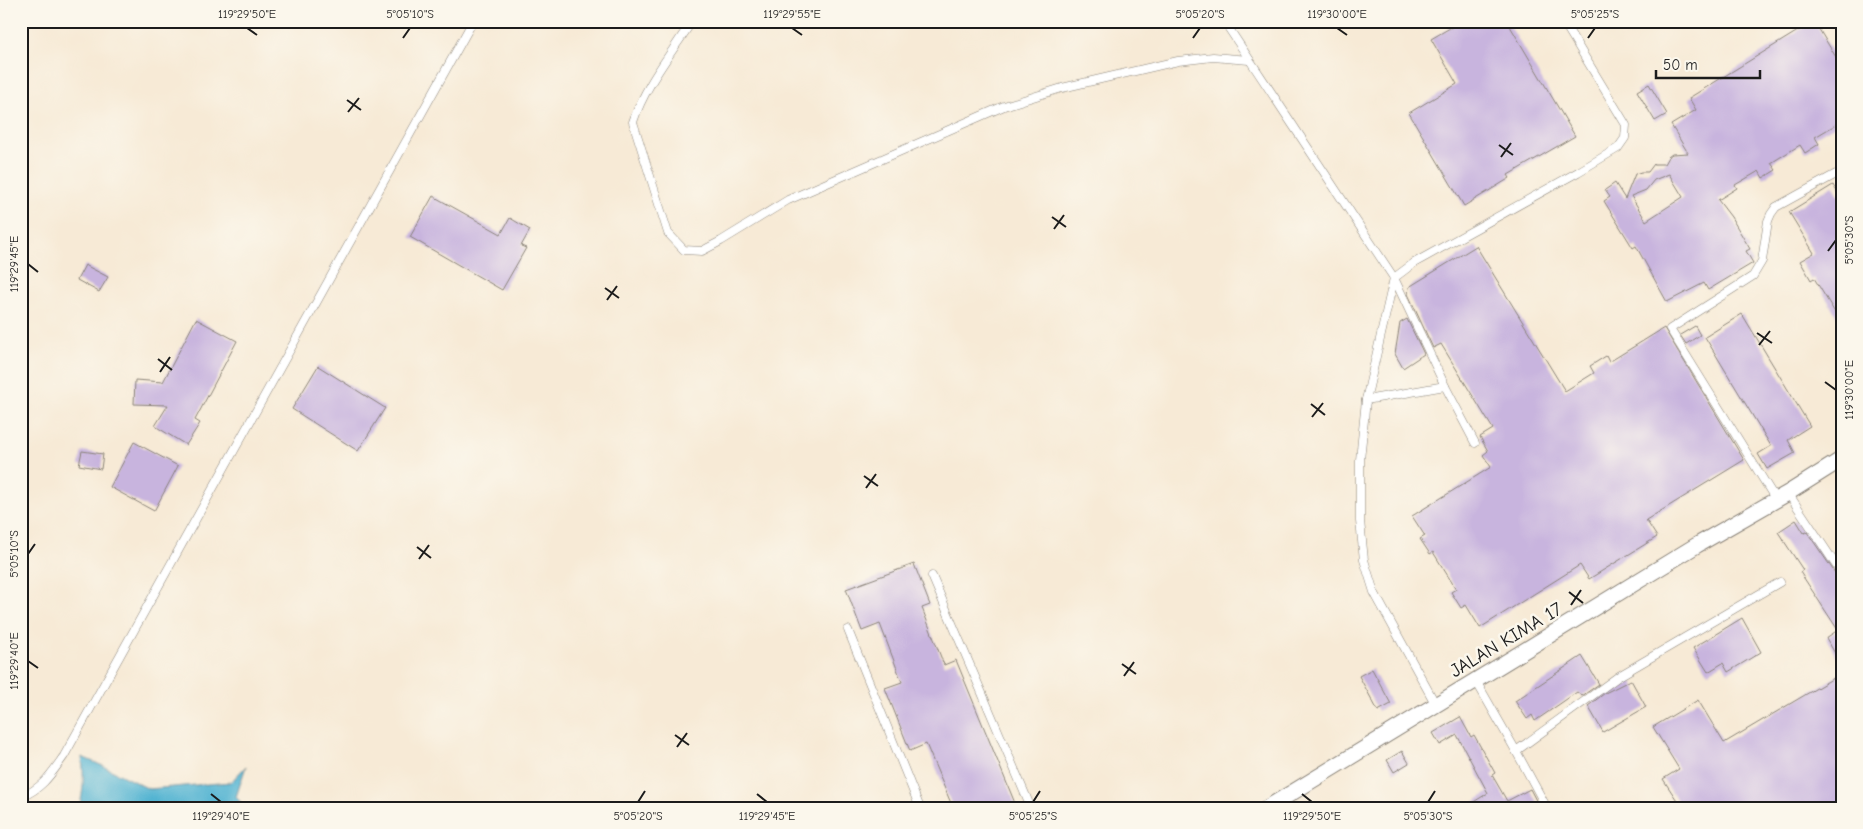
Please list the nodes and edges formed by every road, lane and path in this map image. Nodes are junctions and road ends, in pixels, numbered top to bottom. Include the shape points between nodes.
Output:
1 (473, 21) edge
2 (692, 21) edge
3 (1224, 21) edge
4 (1562, 21) edge
5 (1248, 60) junction
6 (1842, 175) edge
7 (1394, 278) junction
8 (1446, 386) junction
9 (1366, 400) junction
10 (1475, 443) dead end
11 (1842, 459) edge
12 (1782, 497) junction
13 (1842, 574) edge
14 (932, 576) dead end
15 (1780, 582) dead end
16 (848, 630) dead end
17 (1476, 682) junction
18 (1436, 705) junction
19 (1516, 751) junction
20 (21, 797) edge
21 (920, 808) edge
22 (1031, 808) edge
23 (1267, 808) edge
24 (1547, 808) edge

1 - 20 lane via 64,756 42,786
2 - 5 lane via 651,84 633,122 668,233 684,250 702,251 788,200 1004,106 1062,88 1178,61 1213,57
3 - 5 lane
4 - 7 lane via 1626,125 1622,143 1578,172 1414,263
5 - 7 lane
6 - 12 lane via 1836,174 1776,207 1768,221 1762,261 1753,276 1670,330
7 - 8 lane
7 - 9 lane
8 - 9 lane
8 - 10 lane
9 - 18 lane via 1360,460 1364,560 1374,592
11 - 12 street, JALAN KIMA 17
12 - 13 lane
12 - 17 street, JALAN KIMA 17 via 1697,545
14 - 22 lane
15 - 19 lane via 1619,676
16 - 21 lane
17 - 18 street, JALAN KIMA 17
17 - 19 lane
18 - 23 street, JALAN KIMA 17
19 - 24 lane

